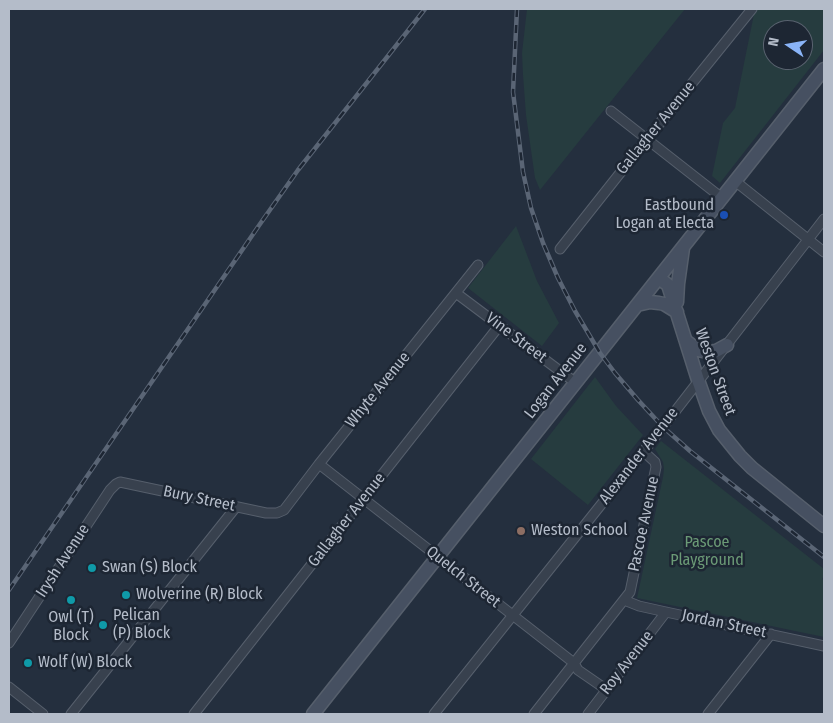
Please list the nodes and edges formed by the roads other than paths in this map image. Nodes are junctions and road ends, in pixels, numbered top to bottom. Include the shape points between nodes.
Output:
1 (752, 9) edge
2 (824, 69) edge
3 (611, 111) dead end
4 (647, 139) junction
5 (735, 182) junction
6 (722, 198) junction
7 (824, 220) edge
8 (808, 239) junction
9 (683, 247) junction
10 (560, 249) dead end
11 (824, 252) edge
12 (478, 265) dead end
13 (659, 278) junction
14 (456, 293) junction
15 (637, 305) junction
16 (677, 312) junction
17 (500, 326) junction
18 (686, 341) junction
19 (727, 345) junction
20 (698, 380) junction
21 (576, 383) junction
22 (643, 451) junction
23 (319, 464) junction
24 (120, 482) joint
25 (363, 499) junction
26 (236, 507) junction
27 (277, 513) joint
28 (824, 526) edge
29 (438, 557) junction
30 (624, 600) junction
31 (666, 612) junction
32 (513, 616) junction
33 (771, 634) junction
34 (9, 643) edge
35 (824, 646) edge
36 (574, 663) junction
37 (9, 687) edge
38 (607, 690) junction
39 (43, 714) edge
40 (71, 714) edge
41 (194, 714) edge
42 (313, 714) edge
43 (434, 714) edge
44 (534, 714) edge
45 (588, 714) edge
46 (708, 714) edge

1 - 4 street, Gallagher Avenue
2 - 5 main road, Logan Avenue
3 - 4 street
4 - 6 street
4 - 10 street, Gallagher Avenue
5 - 6 main road, Logan Avenue
5 - 8 street
6 - 9 main road, Logan Avenue
7 - 8 street, Alexander Avenue
8 - 11 street
8 - 19 street, Alexander Avenue
9 - 13 main road, Logan Avenue
9 - 16 main road
12 - 14 street, Whyte Avenue
13 - 15 main road, Logan Avenue
13 - 16 main road, Weston Street via 668,285
14 - 17 street, Vine Street
14 - 23 street, Whyte Avenue
15 - 16 main road via 659,303
15 - 21 main road, Logan Avenue
16 - 18 main road, Weston Street
17 - 21 street, Vine Street
17 - 25 street, Gallagher Avenue
18 - 19 main road via 707,352
18 - 20 main road, Weston Street
19 - 20 street, Alexander Avenue
20 - 22 street, Alexander Avenue
20 - 28 main road, Weston Street via 719,430 740,456
21 - 29 main road, Logan Avenue
22 - 30 street, Pascoe Avenue via 656,467 630,592
22 - 32 street, Alexander Avenue
23 - 25 street, Quelch Street
23 - 27 street, Whyte Avenue via 284,510
24 - 26 street, Bury Street
24 - 34 street, Irysh Avenue via 110,490
25 - 29 street, Quelch Street
25 - 41 street, Gallagher Avenue
26 - 27 street, Bury Street
26 - 40 street
29 - 32 street, Quelch Street
29 - 42 main road, Logan Avenue
30 - 31 street, Jordan Street
30 - 36 street
31 - 33 street, Jordan Street
31 - 38 street, Roy Avenue
32 - 36 street, Quelch Street
32 - 43 street, Alexander Avenue
33 - 35 street, Jordan Street
33 - 46 street
36 - 38 street, Quelch Street via 578,670
36 - 44 street
37 - 39 street
38 - 45 street, Roy Avenue

